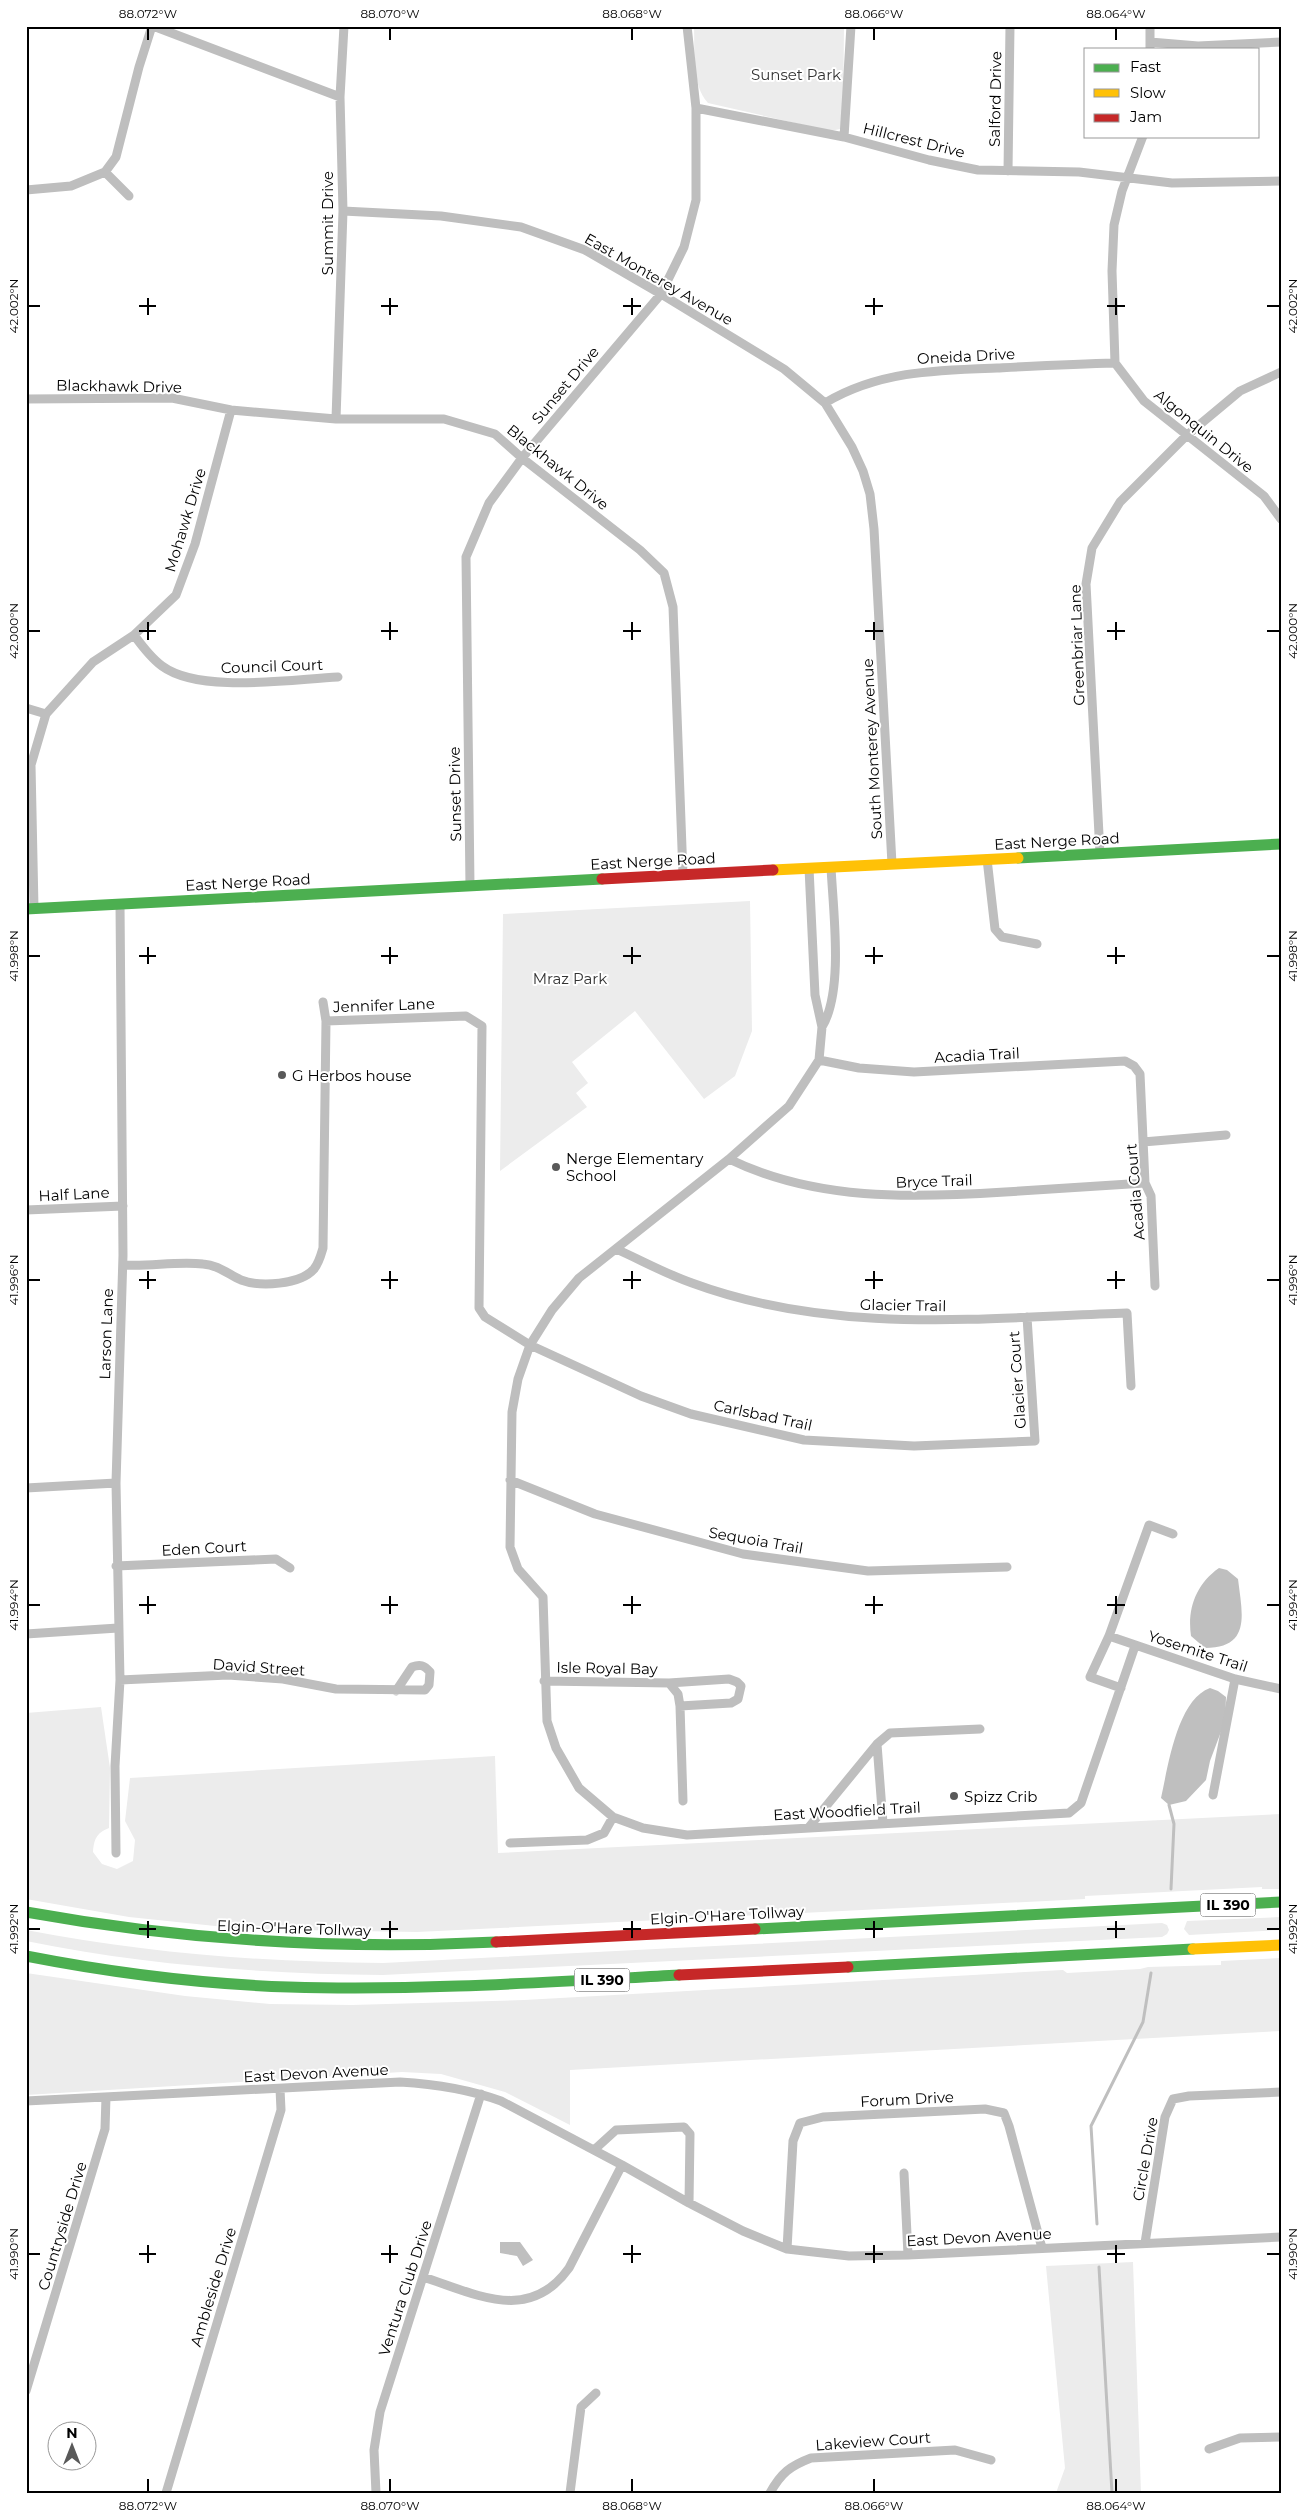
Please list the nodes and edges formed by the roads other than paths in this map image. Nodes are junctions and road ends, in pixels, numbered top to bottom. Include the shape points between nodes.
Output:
1 (153, 26) edge
2 (344, 26) edge
3 (687, 26) edge
4 (851, 26) edge
5 (1010, 26) edge
6 (1150, 26) edge
7 (1281, 42) edge
8 (1150, 45) edge
9 (340, 97) junction
10 (696, 108) junction
11 (844, 137) junction
12 (1142, 138) edge
13 (1008, 171) junction
14 (105, 172) junction
15 (1127, 178) junction
16 (1281, 180) edge
17 (26, 190) edge
18 (129, 196) dead end
19 (343, 211) junction
20 (660, 294) junction
21 (1115, 362) junction
22 (1281, 372) edge
23 (26, 399) edge
24 (825, 403) junction
25 (231, 410) junction
26 (336, 419) junction
27 (1186, 436) junction
28 (522, 458) junction
29 (1281, 519) edge
30 (134, 635) junction
31 (338, 677) dead end
32 (26, 708) edge
33 (46, 714) junction
34 (1281, 844) edge
35 (1100, 854) junction
36 (987, 859) junction
37 (892, 864) junction
38 (831, 867) junction
39 (809, 868) junction
40 (683, 875) junction
41 (470, 886) junction
42 (120, 904) junction
43 (30, 908) edge
44 (1037, 944) dead end
45 (323, 1002) dead end
46 (326, 1021) junction
47 (822, 1027) junction
48 (819, 1060) junction
49 (1134, 1066) joint
50 (1226, 1136) dead end
51 (1144, 1142) junction
52 (729, 1160) junction
53 (1145, 1183) junction
54 (122, 1206) junction
55 (26, 1210) edge
56 (616, 1249) junction
57 (123, 1265) junction
58 (1155, 1286) dead end
59 (1027, 1317) junction
60 (530, 1345) junction
61 (1131, 1386) dead end
62 (1035, 1441) joint
63 (510, 1480) junction
64 (116, 1483) junction
65 (26, 1488) edge
66 (1173, 1534) dead end
67 (116, 1566) junction
68 (1007, 1566) dead end
69 (290, 1568) dead end
70 (118, 1628) junction
71 (26, 1634) edge
72 (1109, 1636) junction
73 (1136, 1646) junction
74 (1235, 1679) junction
75 (120, 1680) junction
76 (544, 1681) junction
77 (669, 1683) junction
78 (1121, 1688) junction
79 (1281, 1689) edge
80 (396, 1691) dead end
81 (680, 1706) junction
82 (980, 1730) dead end
83 (877, 1744) junction
84 (1213, 1795) dead end
85 (683, 1801) dead end
86 (613, 1817) junction
87 (883, 1823) junction
88 (809, 1827) junction
89 (510, 1843) dead end
90 (116, 1853) dead end
91 (1281, 1902) edge
92 (26, 1912) edge
93 (1281, 1945) edge
94 (26, 1956) edge
95 (280, 2089) junction
96 (1281, 2092) edge
97 (482, 2094) junction
98 (106, 2097) junction
99 (26, 2101) edge
100 (594, 2150) junction
101 (622, 2165) junction
102 (904, 2172) dead end
103 (689, 2203) junction
104 (1281, 2237) edge
105 (1145, 2243) junction
106 (787, 2248) junction
107 (1042, 2248) junction
108 (908, 2255) junction
109 (423, 2277) junction
110 (26, 2391) edge
111 (596, 2393) dead end
112 (1281, 2437) edge
113 (1209, 2449) dead end
114 (991, 2460) dead end
115 (166, 2493) edge
116 (376, 2493) edge
117 (570, 2493) edge
118 (770, 2493) edge

1 - 9 street
1 - 14 street via 116,157
2 - 9 street, Summit Drive
3 - 10 street, Sunset Drive
4 - 11 street
5 - 13 street, Salford Drive
6 - 8 street
7 - 8 street
9 - 19 street, Summit Drive
10 - 11 street, Hillcrest Drive
10 - 20 street, Sunset Drive via 696,200 684,247
11 - 13 street, Hillcrest Drive via 962,168
12 - 15 street
13 - 15 street, Hillcrest Drive via 1079,172
14 - 17 street via 71,186
14 - 18 street
15 - 16 street, Hillcrest Drive via 1201,184
15 - 21 street via 1114,225
19 - 20 street, East Monterey Avenue via 441,216 521,226 585,250
19 - 26 street, Summit Drive
20 - 24 street, East Monterey Avenue via 784,369
20 - 28 street, Sunset Drive
21 - 24 street, Oneida Drive via 897,375 865,383
21 - 27 street, Algonquin Drive via 1144,401
22 - 27 street, Greenbriar Lane via 1240,391
23 - 25 street, Blackhawk Drive via 172,398
24 - 37 street, South Monterey Avenue via 852,447 870,494
25 - 26 street, Blackhawk Drive
25 - 30 street, Mohawk Drive via 195,544 176,595
26 - 28 street, Blackhawk Drive via 444,419 495,434
27 - 29 street, Algonquin Drive via 1264,496
27 - 35 street, Greenbriar Lane via 1120,502 1092,548 1086,584
28 - 40 street, Blackhawk Drive via 640,550 664,573 673,607
28 - 41 street, Sunset Drive via 489,503 466,558
30 - 31 street, Council Court via 162,666 174,673 210,682
30 - 33 street, Mohawk Drive via 94,662
32 - 33 street
33 - 43 street, Mohawk Drive via 32,765
34 - 35 main road, East Nerge Road
35 - 36 main road, East Nerge Road
36 - 37 main road, East Nerge Road
36 - 44 street via 995,929 1002,937
37 - 38 main road, East Nerge Road
38 - 39 main road, East Nerge Road
38 - 47 street via 835,966 828,1017
39 - 40 main road, East Nerge Road
39 - 47 street via 815,995
40 - 41 main road, East Nerge Road
41 - 42 main road, East Nerge Road
42 - 43 main road, East Nerge Road
42 - 54 street, Larson Lane
45 - 46 street
46 - 57 street, Jennifer Lane via 323,1248 313,1270 285,1282 256,1283 207,1264
46 - 60 street, Jennifer Lane via 466,1016 482,1026 479,1308 485,1317
47 - 48 street
48 - 49 street, Acadia Trail via 859,1068 914,1072 1125,1061
48 - 52 street via 789,1106
49 - 51 street, Acadia Court via 1140,1074
50 - 51 street
51 - 53 street, Acadia Court
52 - 53 street, Bryce Trail via 790,1182 892,1196
52 - 56 street
53 - 58 street, Acadia Court via 1151,1196
54 - 55 street, Half Lane
54 - 57 street, Larson Lane
56 - 59 street, Glacier Trail via 692,1284 798,1310 883,1321
56 - 60 street via 566,1292
57 - 64 street, Larson Lane
59 - 61 street, Glacier Trail via 1127,1314
59 - 62 street, Glacier Court
60 - 62 street, Carlsbad Trail via 641,1396 691,1414 804,1440 914,1446
60 - 63 street via 518,1379 512,1412
63 - 68 street, Sequoia Trail via 595,1514 743,1554 868,1571
63 - 76 street via 511,1553 518,1569 540,1591 544,1602
64 - 65 street
64 - 67 street, Larson Lane
66 - 72 street via 1149,1526
67 - 69 street, Eden Court via 276,1559
67 - 70 street, Larson Lane
70 - 71 street
70 - 75 street, Larson Lane
72 - 73 street, Yosemite Trail
72 - 78 street via 1090,1677
73 - 74 street, Yosemite Trail
73 - 78 street
74 - 79 street, Yosemite Trail
74 - 84 street
75 - 80 street, David Street via 228,1675 336,1689
75 - 90 street, Larson Lane via 115,1766
76 - 77 street, Isle Royal Bay
76 - 86 street via 547,1721 556,1748 579,1788
77 - 81 street, Isle Royal Bay via 678,1694
77 - 81 street, Isle Royal Bay via 729,1679 741,1686 738,1699 731,1703
78 - 87 street, East Woodfield Trail via 1080,1804 1069,1813
81 - 85 street, Isle Royal Bay
82 - 83 street via 890,1733
83 - 87 street
83 - 88 street
86 - 88 street, East Woodfield Trail via 644,1828 687,1835
86 - 89 street via 604,1833 587,1840
87 - 88 street, East Woodfield Trail
91 - 92 main road, Elgin-O'Hare Tollway / IL 390 via 476,1943 350,1946 239,1942 180,1936
93 - 94 main road, IL 390 via 359,1990 213,1983 140,1975
95 - 97 street, East Devon Avenue via 400,2082
95 - 98 street, East Devon Avenue
95 - 115 street, Ambleside Drive via 281,2110
96 - 105 street, Circle Drive via 1173,2099 1165,2117
97 - 100 street, East Devon Avenue
97 - 109 street, Ventura Club Drive
98 - 99 street, East Devon Avenue
98 - 110 street, Countryside Drive via 105,2129
100 - 101 street, East Devon Avenue
100 - 103 street via 616,2130 684,2127 690,2134
101 - 103 street, East Devon Avenue
101 - 109 street via 570,2268 543,2294 525,2300 502,2300
102 - 108 street
103 - 106 street, East Devon Avenue via 743,2231
104 - 105 street, East Devon Avenue
105 - 107 street, East Devon Avenue
106 - 107 street, Forum Drive via 793,2141 800,2123 823,2116 985,2109 1004,2114 1009,2126
106 - 108 street, East Devon Avenue via 849,2256
107 - 108 street, East Devon Avenue
109 - 116 street, Ventura Club Drive via 377,2426 374,2450
111 - 117 street via 581,2407
112 - 113 street via 1240,2438
114 - 118 street, Lakeview Court via 955,2450 811,2458 779,2476

